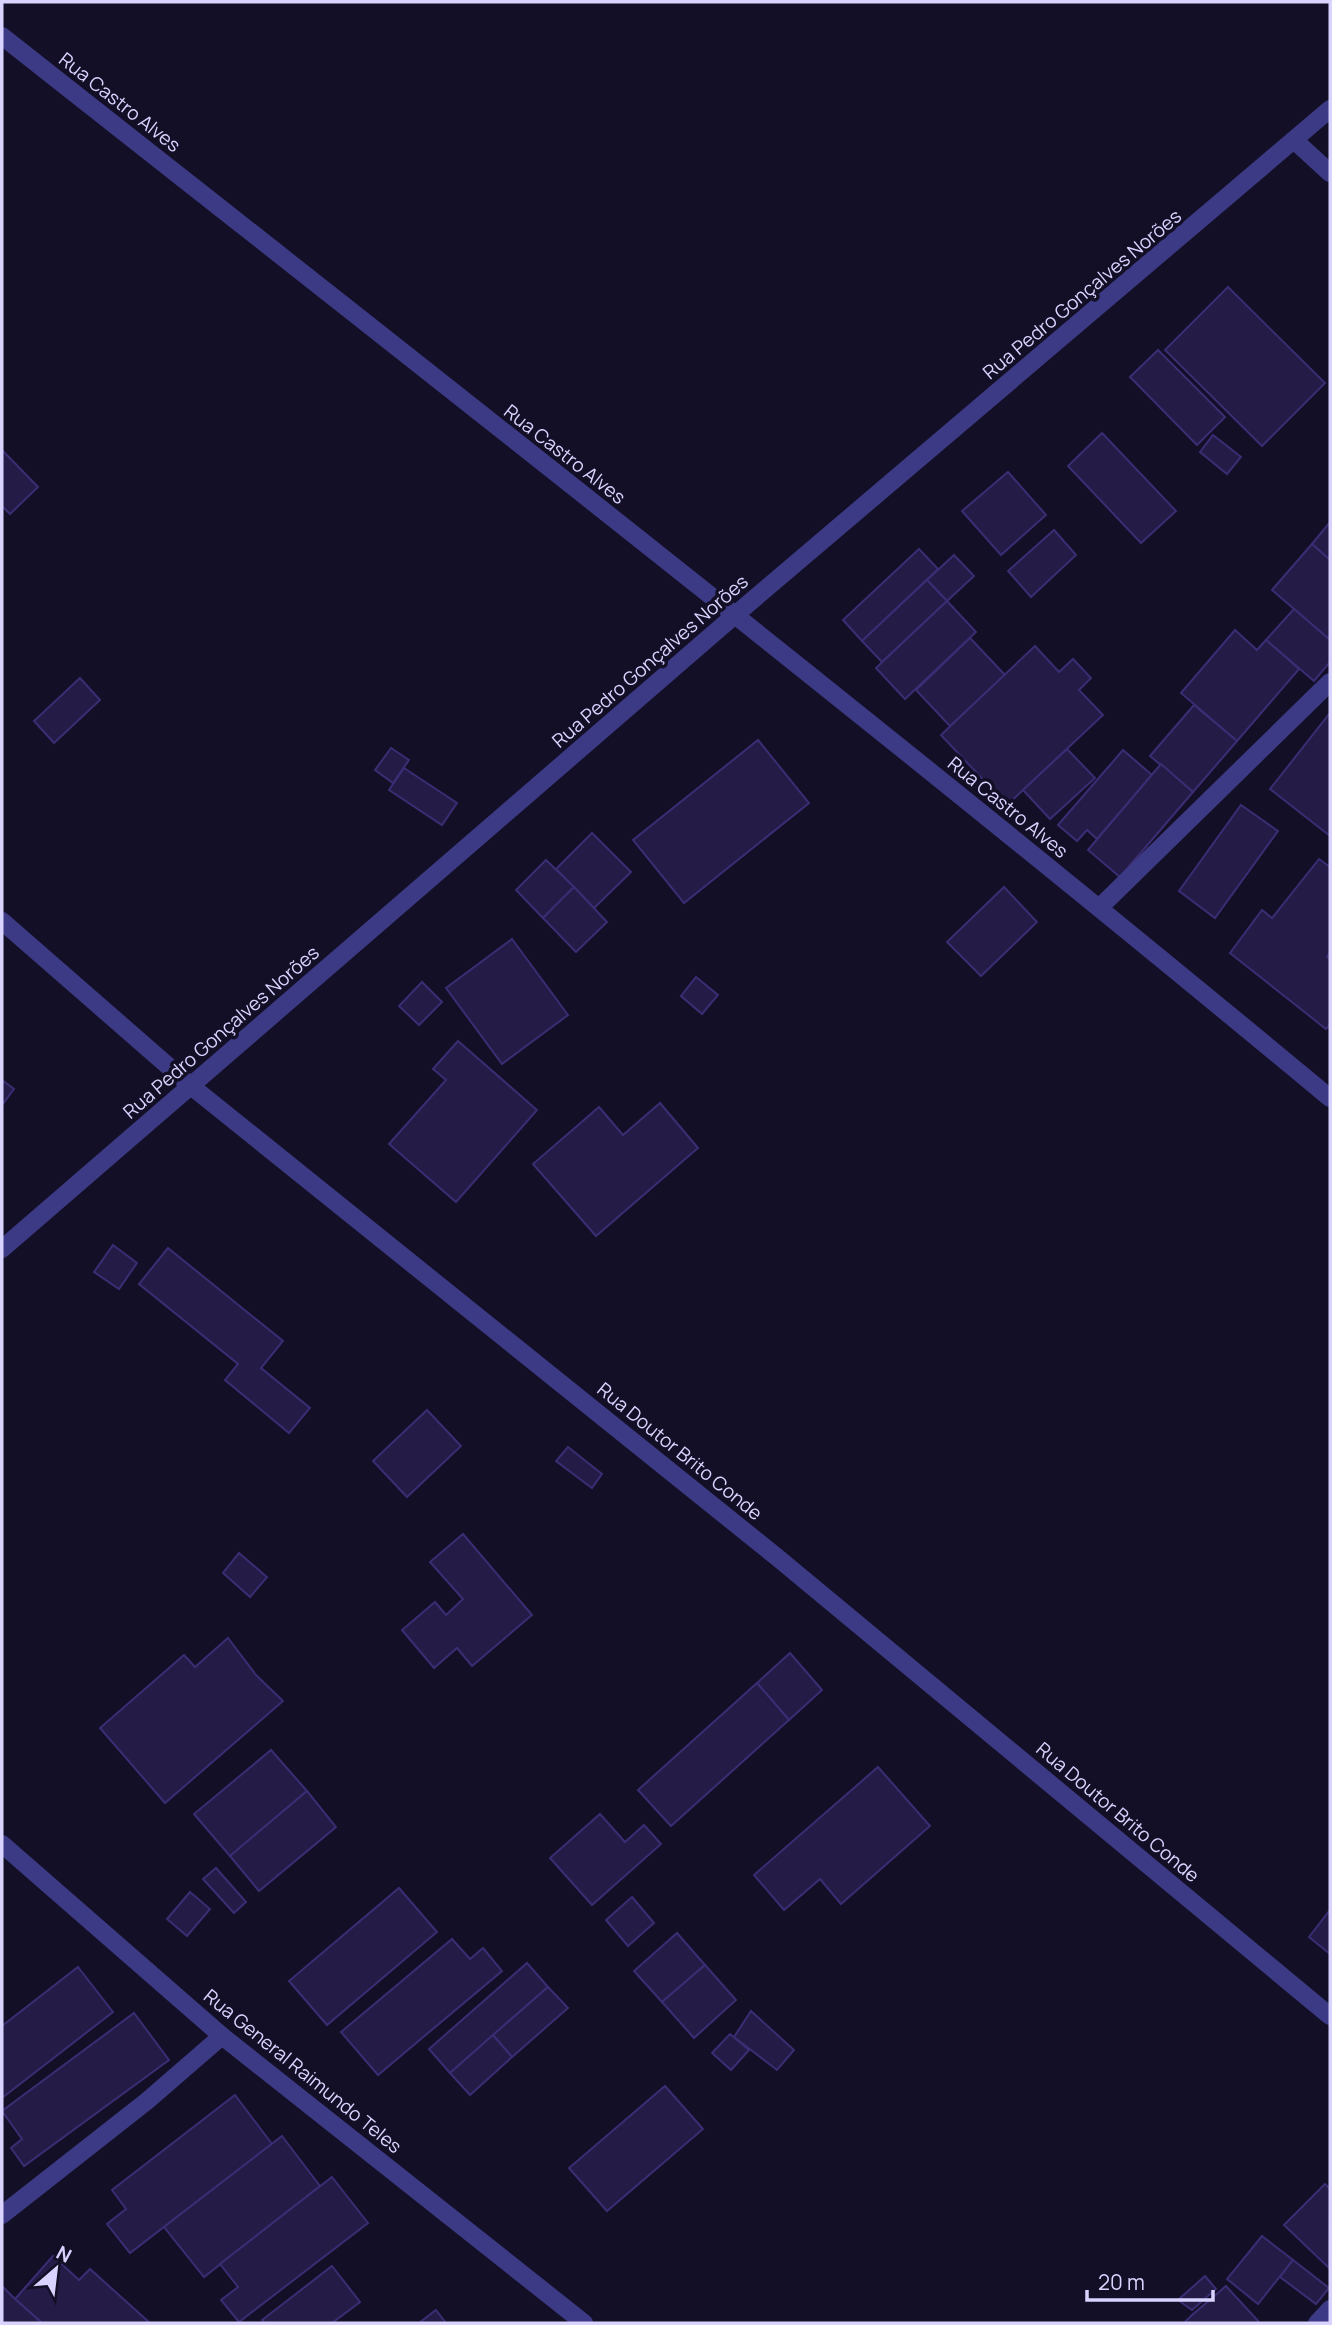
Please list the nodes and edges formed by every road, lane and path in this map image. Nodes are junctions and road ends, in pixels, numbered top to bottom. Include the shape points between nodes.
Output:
1 (2, 36) edge
2 (1330, 109) edge
3 (1294, 141) junction
4 (1330, 173) edge
5 (735, 615) junction
6 (1330, 682) edge
7 (1100, 907) junction
8 (2, 921) edge
9 (191, 1086) junction
10 (1330, 1098) edge
11 (2, 1249) edge
12 (2, 1844) edge
13 (1330, 2016) edge
14 (222, 2036) junction
15 (2, 2214) edge
16 (1330, 2309) edge
17 (584, 2323) edge
18 (1317, 2323) edge

1 - 5 street, Rua Castro Alves
2 - 3 street, Rua Pedro Gonçalves Norões
3 - 4 street
3 - 5 street, Rua Pedro Gonçalves Norões
5 - 7 street, Rua Castro Alves
5 - 9 street, Rua Pedro Gonçalves Norões
6 - 7 street
7 - 10 street, Rua Castro Alves
8 - 9 street, Rua Doutor Brito Conde
9 - 11 street, Rua Pedro Gonçalves Norões
9 - 13 street, Rua Doutor Brito Conde via 768,1550
12 - 14 street, Rua General Raimundo Teles
14 - 15 street
14 - 17 street, Rua General Raimundo Teles
16 - 18 street

